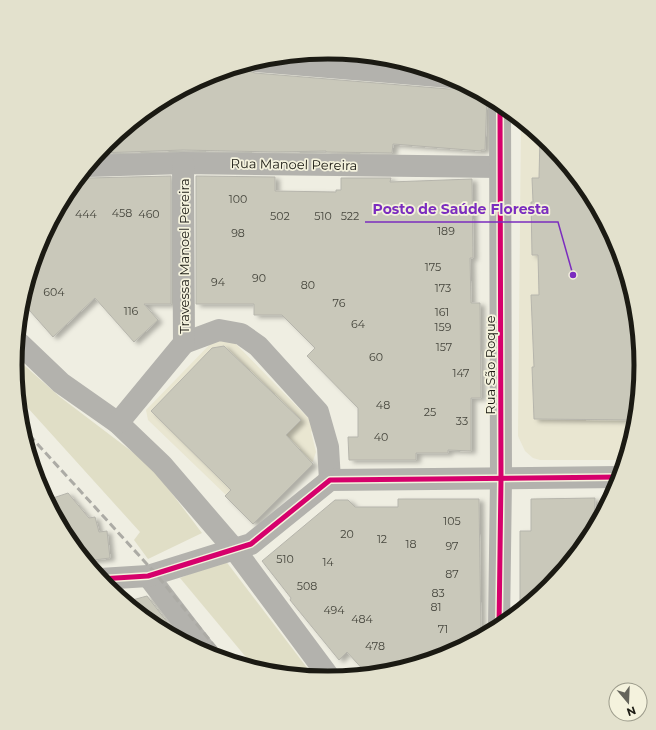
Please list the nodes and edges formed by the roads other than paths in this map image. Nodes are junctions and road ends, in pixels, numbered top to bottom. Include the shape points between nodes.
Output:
1 (281, 63) edge
2 (426, 75) edge
3 (500, 112) edge
4 (184, 163) junction
5 (96, 166) edge
6 (500, 167) junction
7 (184, 343) junction
8 (23, 347) edge
9 (118, 423) junction
10 (613, 477) edge
11 (502, 479) junction
12 (330, 480) junction
13 (235, 550) junction
14 (148, 576) junction
15 (109, 578) edge
16 (499, 618) edge
17 (199, 642) edge
18 (325, 671) edge

1 - 2 street
3 - 6 street, Rua São Roque
4 - 5 street, Rua Manoel Pereira
4 - 6 street, Rua Manoel Pereira
4 - 7 street, Travessa Manoel Pereira
6 - 11 street, Rua São Roque
7 - 9 street, Travessa Manoel Pereira
7 - 12 street via 219,330 241,334 258,346 318,412 328,447
8 - 9 street via 61,383
9 - 13 street via 162,465
10 - 11 street
11 - 12 street
11 - 16 street, Rua São Roque
12 - 13 street via 251,544
13 - 14 street
13 - 18 street
14 - 15 street
14 - 17 street

